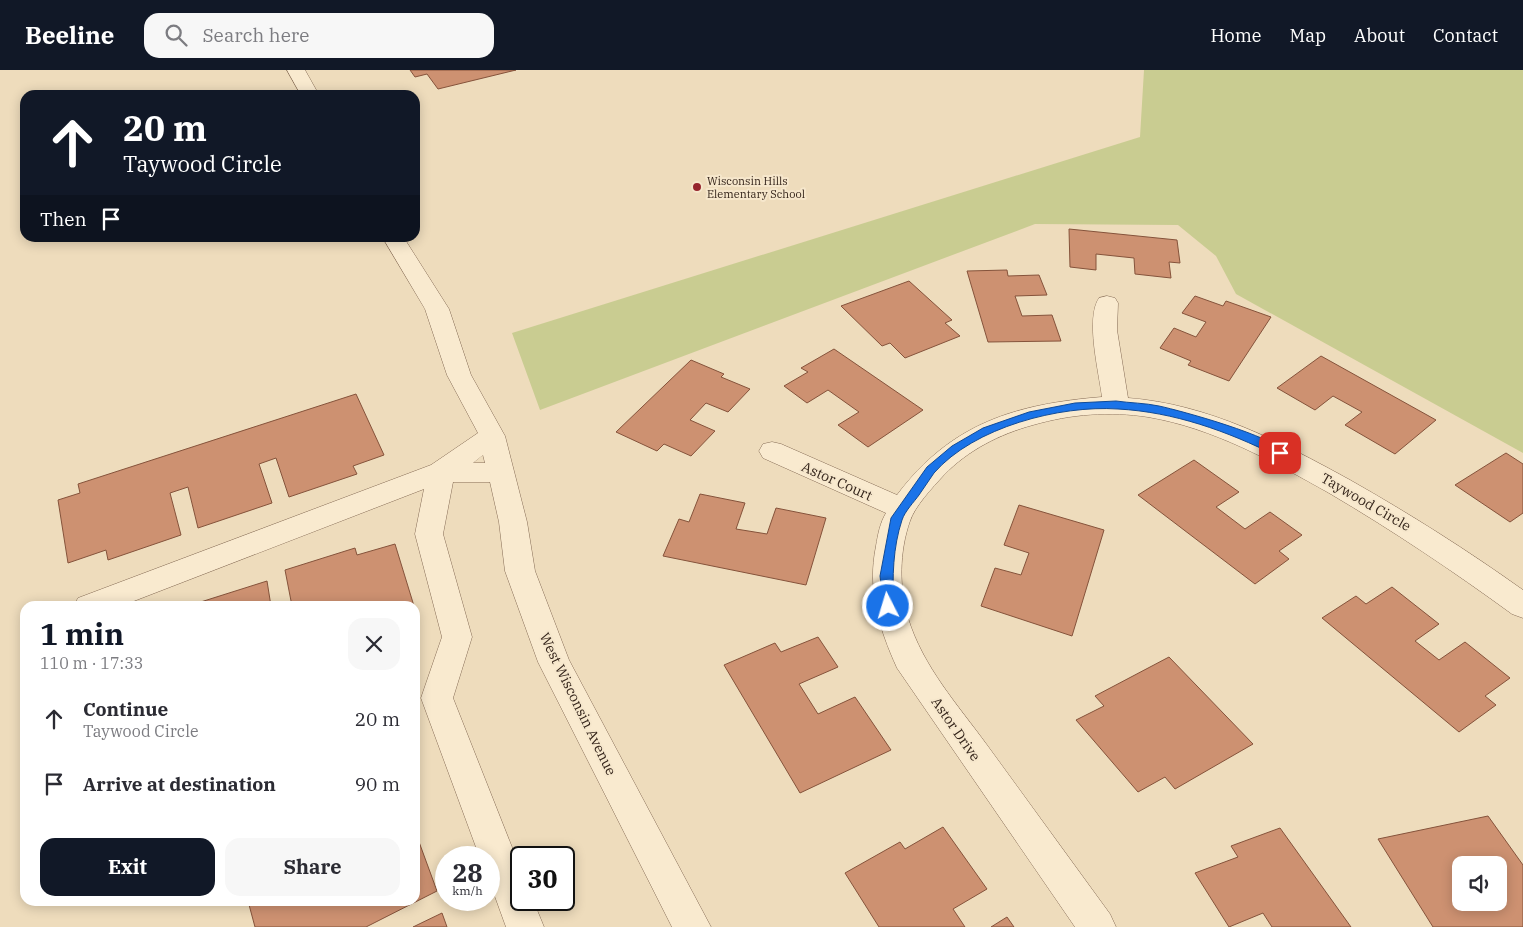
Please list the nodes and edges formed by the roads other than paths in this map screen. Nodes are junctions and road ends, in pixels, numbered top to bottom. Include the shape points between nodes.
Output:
1 (296, 70) edge
2 (307, 90) edge
3 (396, 242) edge
4 (1107, 303) dead end
5 (1116, 405) junction
6 (492, 436) junction
7 (772, 451) dead end
8 (441, 472) junction
9 (502, 474) junction
10 (904, 508) junction
11 (102, 601) edge
12 (1523, 606) edge
13 (526, 927) edge
14 (692, 927) edge
15 (1097, 927) edge

1 - 2 street
3 - 6 street, West Wisconsin Avenue via 441,319 459,374
4 - 5 street via 1105,330
5 - 10 street, Taywood Circle via 1032,414 987,430 956,449 931,470
5 - 12 street, Taywood Circle via 1157,409 1203,421 1250,438 1295,460 1412,529
6 - 8 street
6 - 9 street, West Wisconsin Avenue
7 - 10 street, Astor Court
8 - 9 street
8 - 11 street
8 - 13 street via 429,534 457,637 437,698
9 - 14 street, West Wisconsin Avenue via 520,571 554,662
10 - 15 street, Astor Drive via 897,518 886,576 888,606 897,634 914,668

